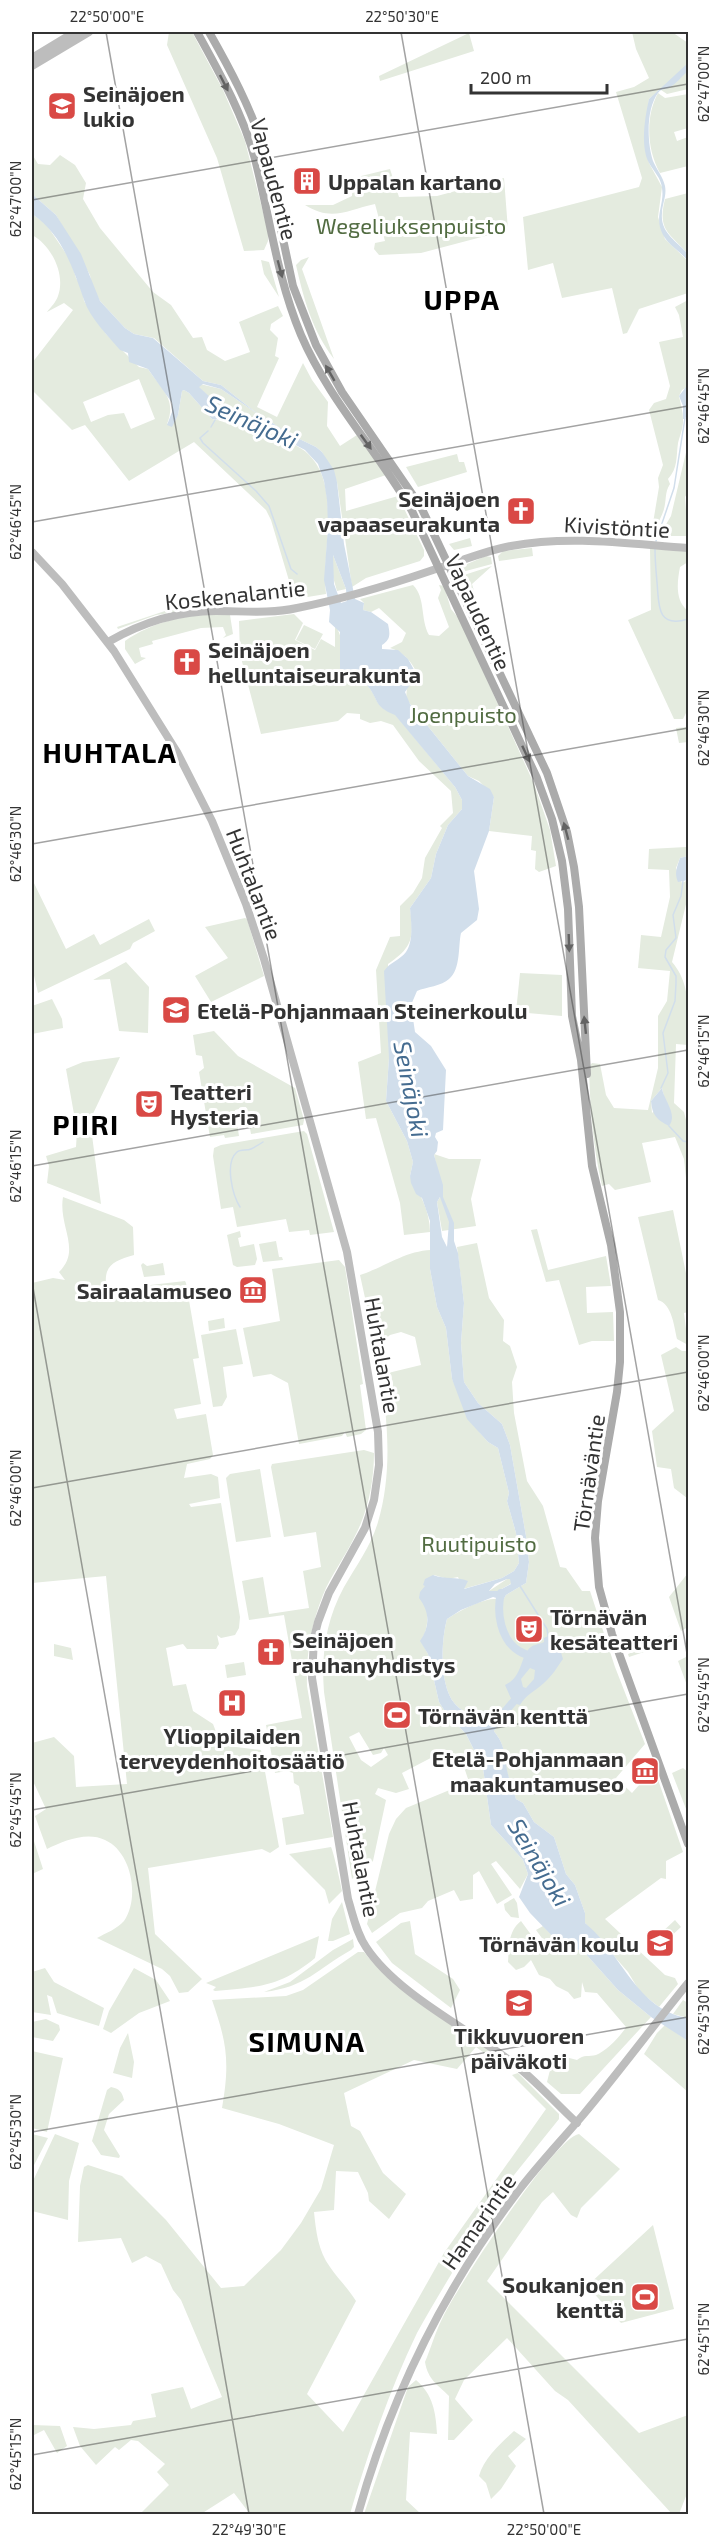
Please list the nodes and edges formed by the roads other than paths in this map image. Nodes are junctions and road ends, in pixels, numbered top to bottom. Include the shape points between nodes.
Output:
1 (75, 32) edge
2 (89, 32) edge
3 (197, 32) edge
4 (209, 32) edge
5 (32, 58) edge
6 (32, 66) edge
7 (688, 548) edge
8 (32, 552) edge
9 (448, 565) junction
10 (439, 568) junction
11 (108, 642) junction
12 (586, 1105) junction
13 (601, 1203) joint
14 (688, 1844) edge
15 (688, 1983) edge
16 (576, 2122) junction
17 (358, 2514) edge

1 - 5 main road
2 - 6 main road
3 -> 10 main road, Vapaudentie via 247,134 285,288 304,342 337,403 398,486
9 -> 4 main road, Vapaudentie via 421,507 347,401 315,345 293,286 257,129
7 - 9 main road, Kivistöntie via 546,541 494,550
8 - 11 main road, Huhtalantie
9 - 10 main road, Kivistöntie
12 -> 9 main road, Vapaudentie via 579,907 567,832 547,773
10 - 11 main road, Koskenalantie via 365,592 279,611 181,614 146,623
10 -> 12 main road, Vapaudentie via 537,778 554,825 565,884 572,1016
11 - 16 main road, Huhtalantie via 194,784 242,895 264,959 348,1255 376,1420 379,1466 365,1528 329,1593 318,1622 312,1678 354,1922 373,1957 397,1982 511,2061
12 - 13 main road, Vapaudentie via 592,1166
13 - 14 main road, Törnäväntie via 615,1265 621,1332 616,1407 597,1515 599,1587 612,1634
15 - 16 main road, Hamarintie
16 - 17 main road, Hamarintie via 516,2193 438,2317 411,2368 377,2452

